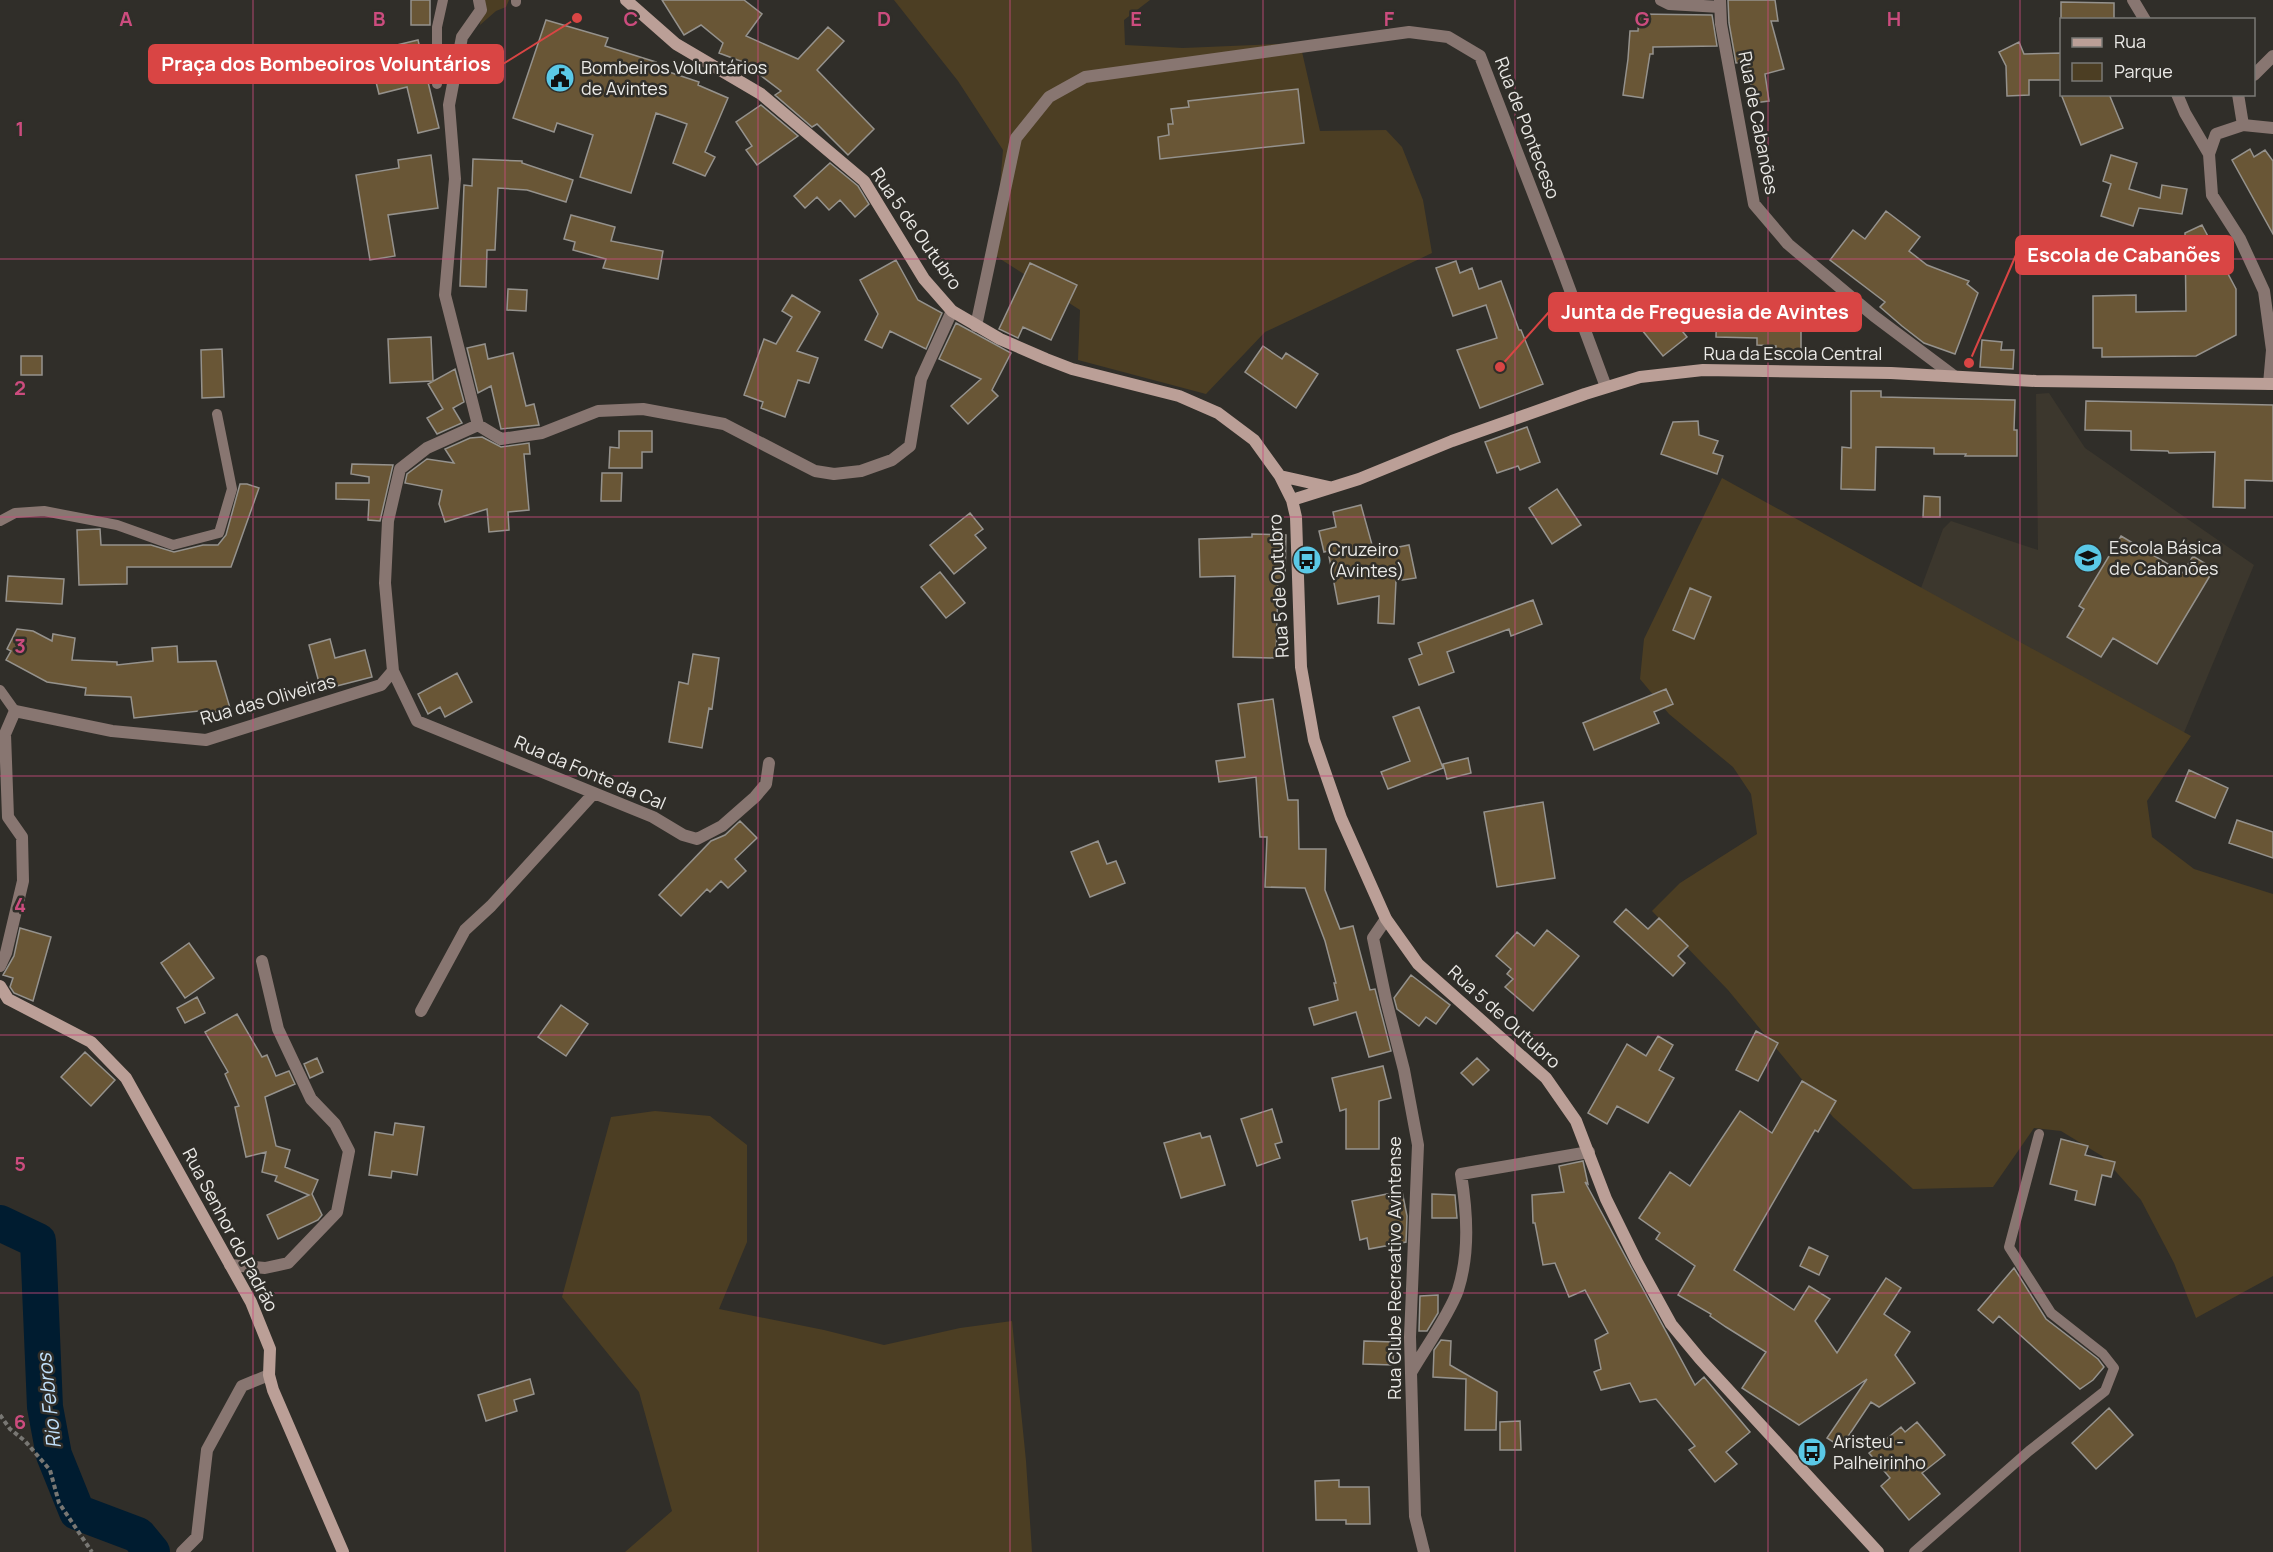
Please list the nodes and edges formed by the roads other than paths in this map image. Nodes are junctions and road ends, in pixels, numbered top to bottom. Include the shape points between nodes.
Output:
1 (443, 0) edge
2 (479, 0) edge
3 (626, 0) edge
4 (1661, 0) edge
5 (2133, 0) edge
6 (1720, 3) edge
7 (2144, 18) edge
8 (2273, 56) edge
9 (2255, 73) edge
10 (437, 84) dead end
11 (2178, 96) edge
12 (2238, 96) edge
13 (2243, 125) junction
14 (2273, 128) edge
15 (2209, 154) junction
16 (952, 311) junction
17 (976, 326) junction
18 (1954, 376) junction
19 (2271, 384) edge
20 (1606, 387) junction
21 (217, 414) dead end
22 (478, 425) junction
23 (1280, 476) junction
24 (1332, 487) junction
25 (1292, 500) junction
26 (0, 521) edge
27 (393, 671) junction
28 (0, 690) edge
29 (15, 711) junction
30 (769, 764) dead end
31 (594, 793) junction
32 (1386, 919) junction
33 (262, 961) dead end
34 (0, 966) edge
35 (0, 986) edge
36 (421, 1011) dead end
37 (2039, 1134) dead end
38 (1589, 1152) junction
39 (230, 1265) junction
40 (1411, 1372) junction
41 (269, 1375) junction
42 (182, 1552) edge
43 (343, 1552) edge
44 (1424, 1552) edge
45 (1878, 1552) edge
46 (1914, 1552) edge

1 - 10 lane via 437,27
2 - 22 street via 481,10 462,37 449,105 455,179 445,295
3 - 16 street, Rua 5 de Outubro via 676,44 761,94 864,181 924,279
4 - 6 street via 1669,4
5 - 7 street
6 - 18 street, Rua de Cabanões via 1754,204 1788,244
8 - 9 street
11 - 15 street
12 - 13 street
13 - 14 street
13 - 15 street via 2216,134
15 - 19 street via 2212,195 2240,239 2264,291 2272,350
16 - 17 street, Rua 5 de Outubro
16 - 22 street via 921,379 910,446 892,460 861,471 815,471 724,424 643,409 598,411 542,433 501,439
17 - 20 street, Rua de Ponteceso via 1016,138 1049,97 1085,77 1409,32 1448,37 1480,56
17 - 23 street, Rua 5 de Outubro via 1072,369 1179,396 1218,413 1254,440
18 - 19 street, Rua da Escola Central
18 - 20 street, Rua da Escola Central via 1702,370 1640,377
20 - 24 street, Rua da Escola Central
21 - 26 lane via 232,489 219,533 174,545 117,525 44,511 15,513
22 - 27 street via 428,448 400,469 388,521 385,583
23 - 24 street, Rua da Escola Central
23 - 25 street, Rua 5 de Outubro
24 - 25 street, Rua da Escola Central
25 - 32 street, Rua 5 de Outubro via 1296,517 1301,667 1314,740 1341,819
27 - 29 street, Rua das Oliveiras via 381,685 206,740 112,731
27 - 31 street, Rua da Fonte da Cal via 417,721
28 - 29 lane
29 - 34 street via 5,734 8,818 22,837 23,881
30 - 31 street, Rua da Fonte da Cal via 766,784 755,797 722,826 697,839
31 - 36 street via 465,930
32 - 38 street, Rua 5 de Outubro via 1418,964 1546,1078 1576,1121
32 - 40 street, Rua Clube Recreativo Avintense via 1373,938 1418,1144
33 - 39 street via 278,1029 311,1099 335,1124 349,1151 337,1212 288,1263 265,1268
35 - 39 street, Rua Senhor do Padrão via 8,999 92,1042 126,1078
37 - 46 lane via 2009,1247 2051,1313 2103,1354 2114,1368 2104,1391
38 - 40 street via 1461,1174 1467,1250 1457,1291
38 - 45 street, Rua 5 de Outubro via 1611,1209 1671,1324
39 - 41 street, Rua Senhor do Padrão via 251,1302 270,1349
40 - 44 street, Rua Clube Recreativo Avintense via 1415,1516
41 - 42 street via 242,1386 207,1450 197,1537
41 - 43 street, Rua Senhor do Padrão

